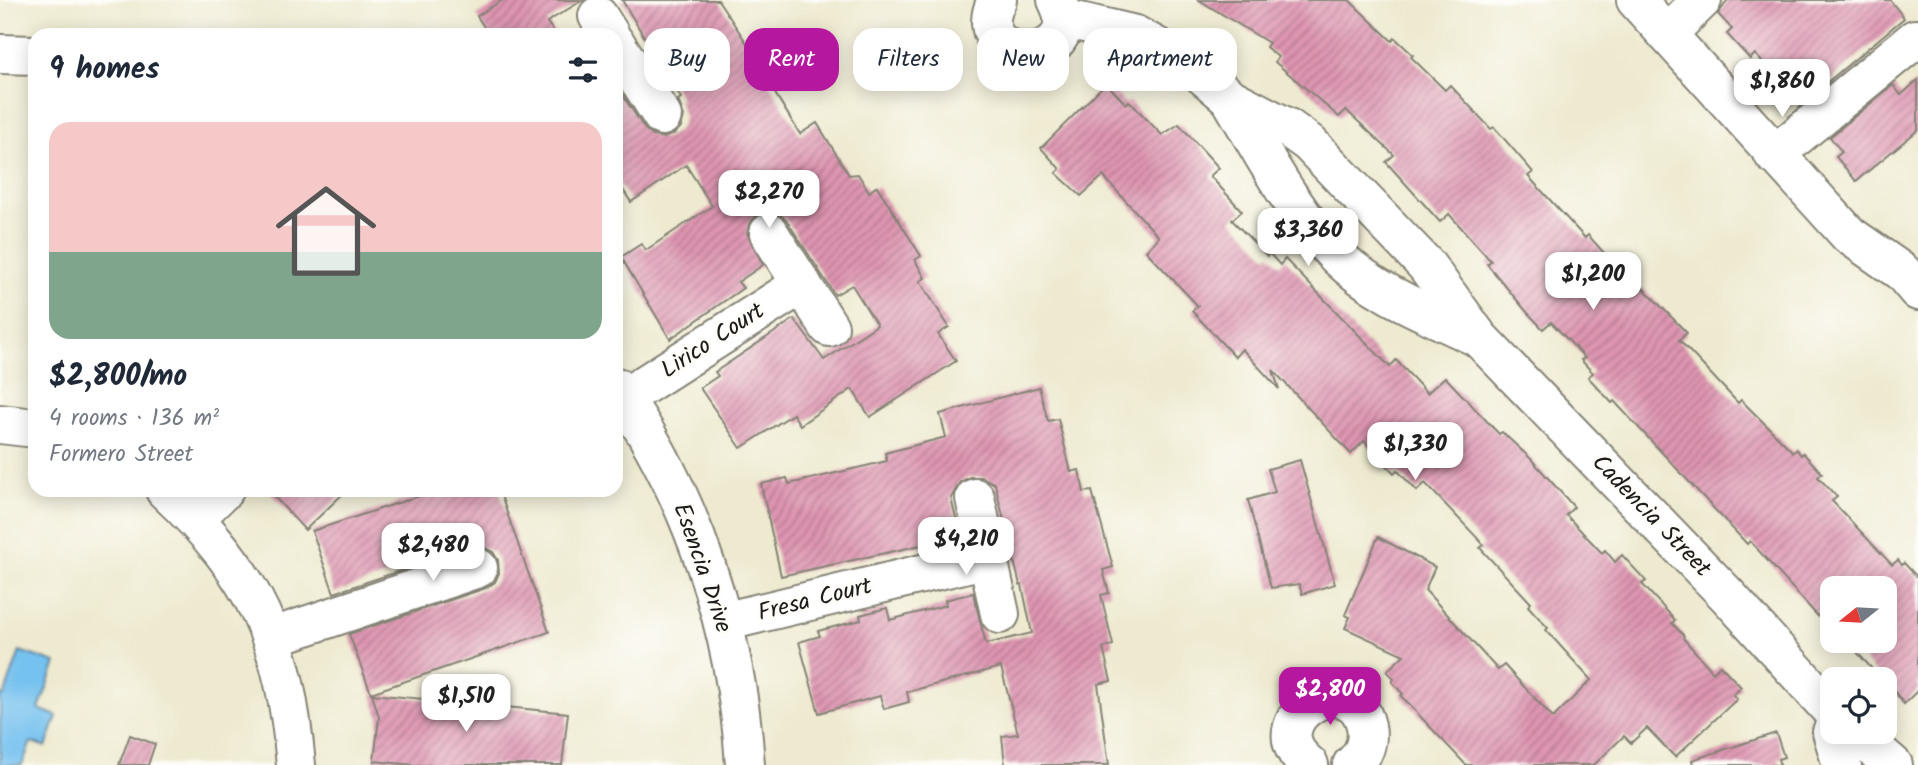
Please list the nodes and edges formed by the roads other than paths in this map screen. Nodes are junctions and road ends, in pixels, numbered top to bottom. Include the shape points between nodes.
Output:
1 (997, 0) edge
2 (1636, 0) edge
3 (1702, 0) edge
4 (1060, 9) edge
5 (1667, 34) junction
6 (1915, 39) dead end
7 (0, 54) edge
8 (28, 55) edge
9 (623, 59) edge
10 (1230, 99) junction
11 (662, 116) dead end
12 (1774, 155) junction
13 (769, 233) dead end
14 (1914, 268) edge
15 (802, 284) junction
16 (829, 327) dead end
17 (1479, 338) junction
18 (623, 390) edge
19 (623, 397) edge
20 (0, 424) edge
21 (28, 427) edge
22 (172, 497) edge
23 (217, 497) edge
24 (975, 498) dead end
25 (195, 518) junction
26 (988, 558) junction
27 (478, 568) dead end
28 (1000, 614) dead end
29 (723, 622) junction
30 (273, 637) junction
31 (1820, 707) edge
32 (1836, 744) edge
33 (1869, 744) edge
34 (1363, 762) edge
35 (296, 765) edge
36 (745, 765) edge
37 (1309, 765) edge
38 (1842, 765) edge
39 (1893, 765) edge

1 - 4 street, Cadencia Street via 992,14 997,36 1021,53 1050,46 1059,33
2 - 5 street
3 - 5 street
4 - 10 street, Cadencia Street via 1135,35 1193,67
5 - 12 street
6 - 12 street
7 - 8 street
9 - 11 street
10 - 17 street, Cadencia Street via 1308,143 1426,265
10 - 17 street, Cadencia Street via 1294,204 1338,257 1382,290
12 - 14 street via 1850,235
13 - 15 street
15 - 16 street
15 - 18 street, Lirico Court
17 - 31 street, Cadencia Street via 1728,596
19 - 29 street, Esencia Drive via 670,477 695,534
20 - 21 street
22 - 25 street
23 - 25 street
24 - 26 street
25 - 30 street via 238,570
26 - 28 street
26 - 29 street, Fresa Court
27 - 30 street
29 - 36 street, Esencia Drive
30 - 35 street via 291,704
32 - 38 street, Cadencia Street
33 - 39 street
34 - 37 street via 1367,729 1360,713 1338,698 1321,698 1305,707 1293,729 1297,752

